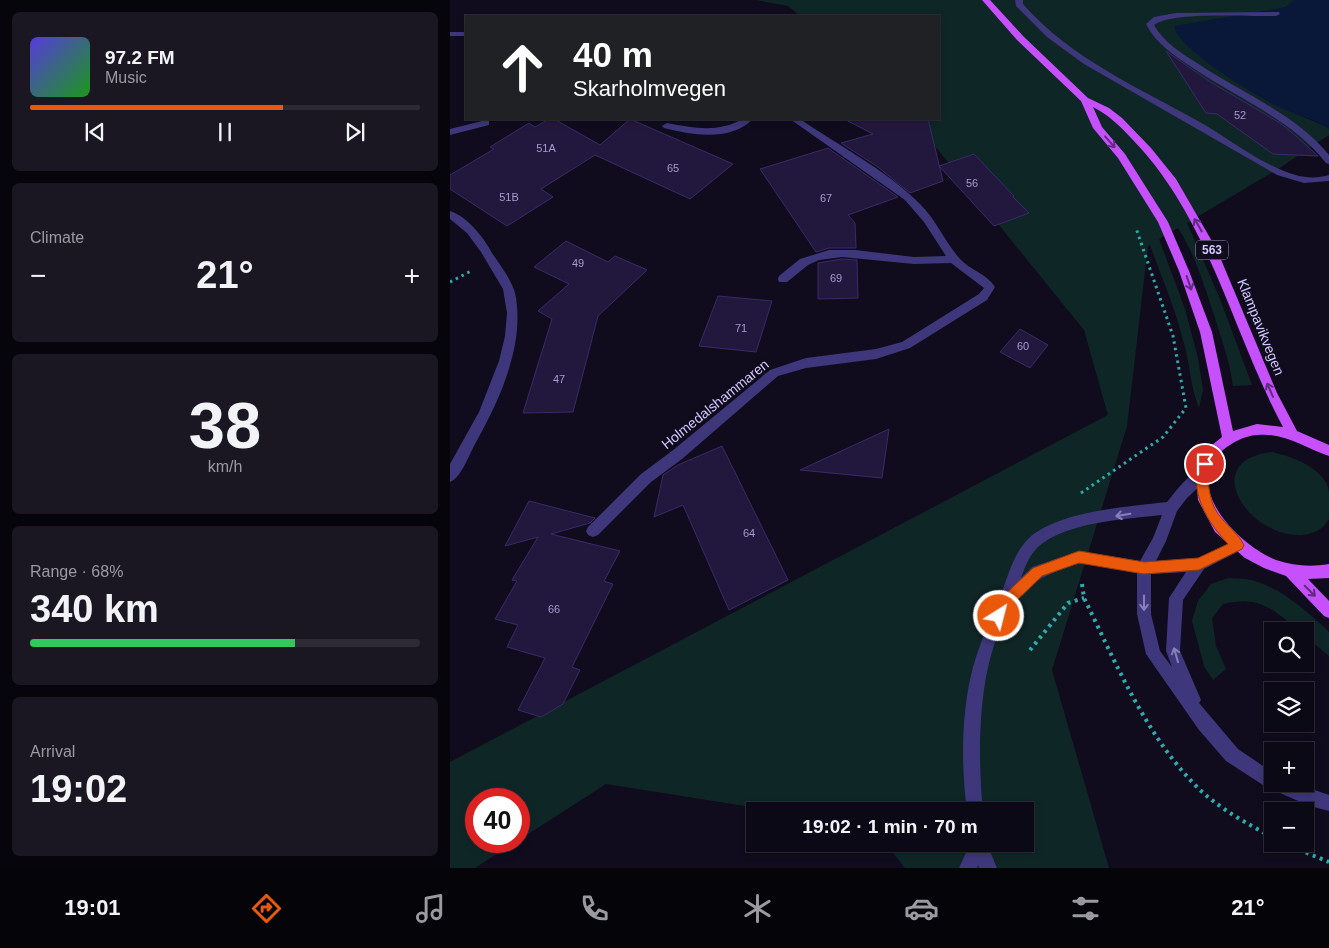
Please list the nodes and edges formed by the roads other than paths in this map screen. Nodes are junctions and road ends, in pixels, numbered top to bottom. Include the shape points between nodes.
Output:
1 (986, 0) edge
2 (1019, 0) edge
3 (1276, 14) dead end
4 (450, 34) edge
5 (465, 34) edge
6 (1085, 100) junction
7 (747, 120) edge
8 (796, 120) edge
9 (486, 123) dead end
10 (667, 126) dead end
11 (450, 132) edge
12 (1329, 161) edge
13 (1329, 178) edge
14 (450, 214) edge
15 (954, 259) junction
16 (783, 279) dead end
17 (1292, 433) junction
18 (1228, 437) junction
19 (1329, 451) edge
20 (1202, 475) junction
21 (450, 476) edge
22 (1171, 508) junction
23 (593, 531) dead end
24 (1238, 545) junction
25 (1199, 564) junction
26 (1144, 568) junction
27 (1329, 571) edge
28 (1291, 572) junction
29 (1004, 605) junction
30 (1329, 611) edge
31 (1200, 717) junction
32 (1264, 776) edge
33 (1297, 792) edge
34 (974, 802) edge
35 (1329, 803) edge
36 (975, 852) edge
37 (982, 852) edge
38 (968, 868) edge
39 (988, 868) edge

1 - 6 main road, Klampavikvegen / 563 via 1020,38
2 - 13 street via 1028,16 1070,50 1265,165 1299,179
3 - 12 street via 1176,15 1156,19 1150,24 1151,30 1161,40 1217,80 1281,118
4 - 5 street
17 -> 6 main road, Klampavikvegen / 563 via 1271,394 1212,250 1173,181 1119,120
6 -> 18 main road, Klampavikvegen / 563 via 1098,128 1122,156 1163,222 1184,271 1206,332
7 - 10 street via 723,132
8 - 15 street, Holmedalshammaren via 908,197 924,212
9 - 11 street
14 - 21 street via 472,232 486,251 509,291 512,307 504,365 469,445
15 - 16 street via 924,261 837,254 803,263
15 - 23 street, Holmedalshammaren via 990,286 983,297 906,345 876,354 806,363 774,373 646,478
17 - 18 main road via 1268,429
17 - 19 main road
18 - 20 main road via 1210,453
20 - 22 street
20 - 24 main road via 1210,511
22 - 26 street via 1159,541
22 -> 29 street via 1075,522 1040,538 1024,554
24 - 25 street
24 - 28 main road via 1262,562
25 - 26 street
31 -> 25 street via 1173,651 1176,598
26 - 29 street via 1079,557 1037,572
26 -> 31 street via 1144,614 1153,654
27 - 28 main road via 1316,574
28 -> 30 main road
29 - 34 street via 985,651 975,696 972,740
31 - 32 street via 1232,754
33 - 35 street
36 - 38 street
37 - 39 street

